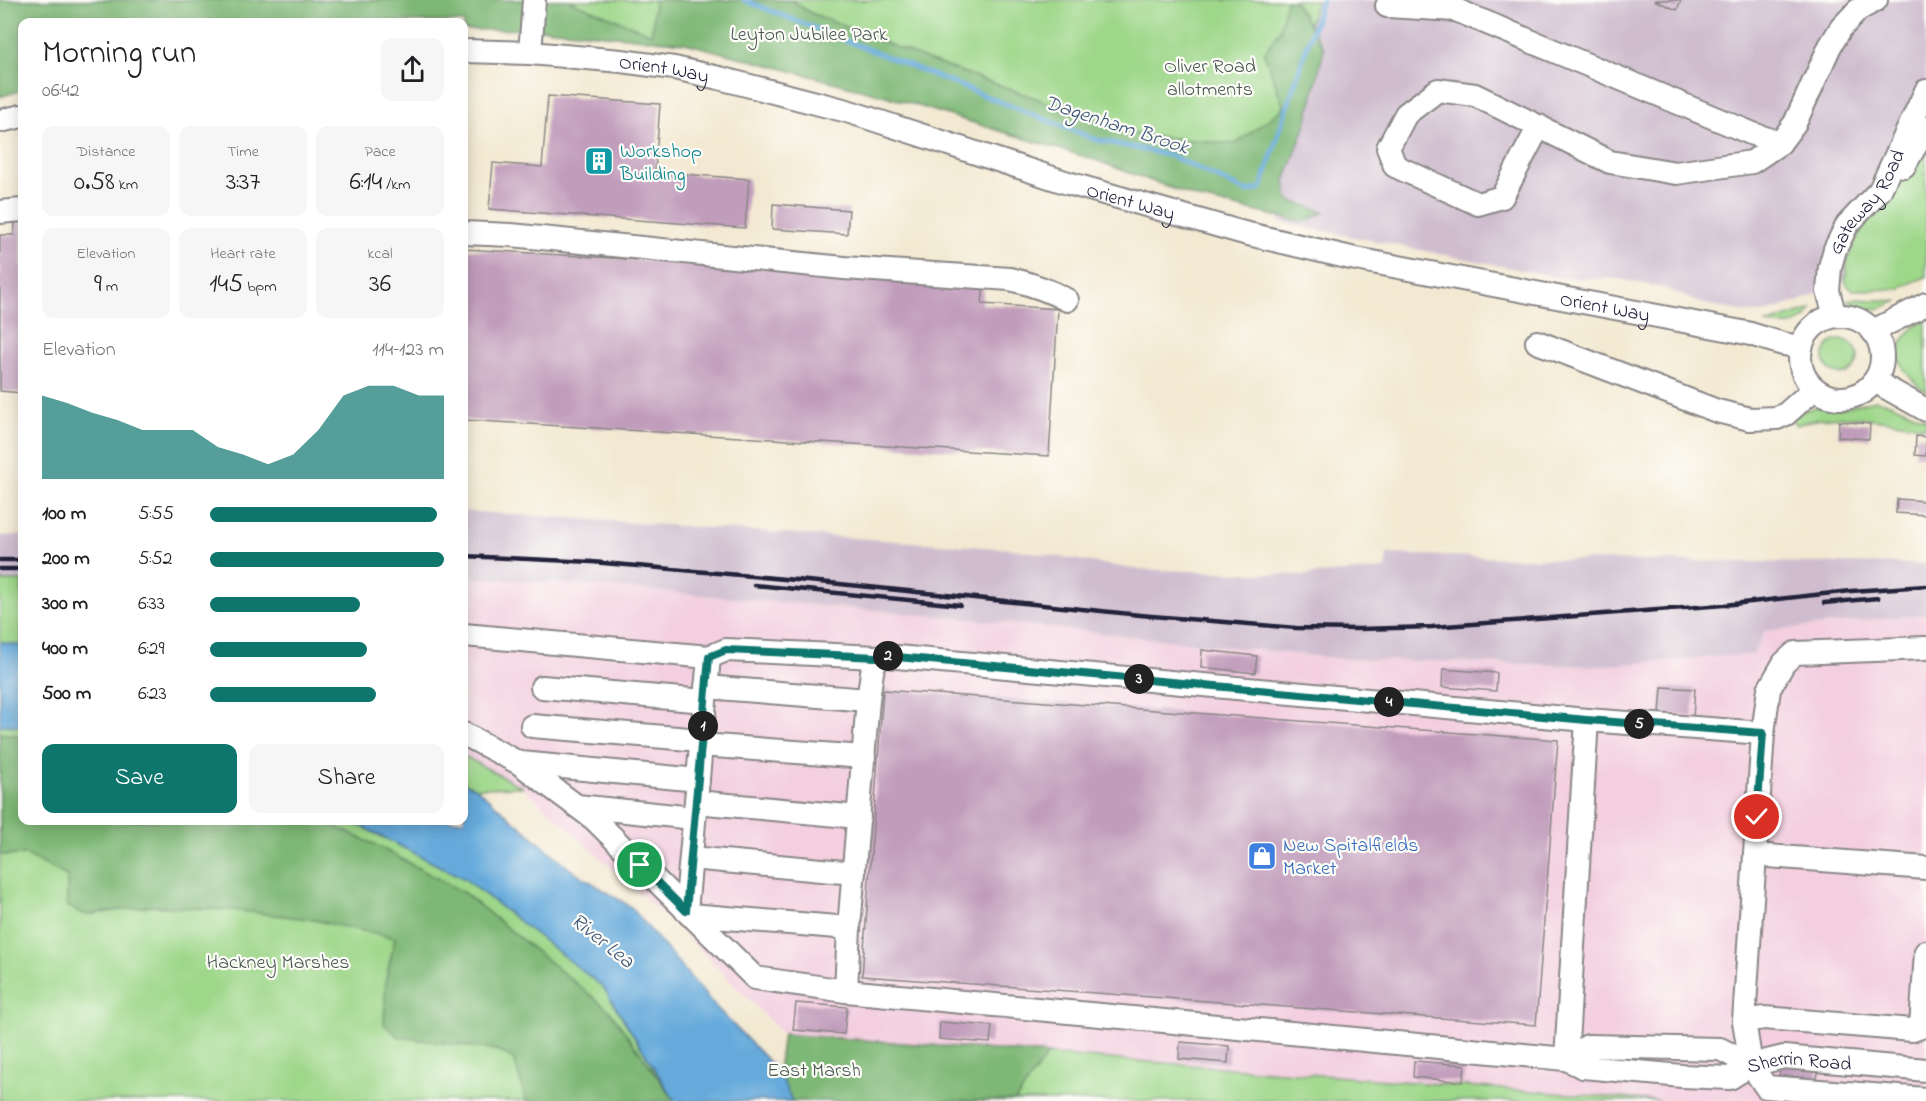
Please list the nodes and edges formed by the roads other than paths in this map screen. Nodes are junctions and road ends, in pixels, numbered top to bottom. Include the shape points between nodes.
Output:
1 (534, 0) edge
2 (1876, 0) edge
3 (1387, 6) dead end
4 (468, 51) edge
5 (530, 53) junction
6 (1926, 91) edge
7 (18, 117) edge
8 (0, 121) edge
9 (1539, 126) junction
10 (1926, 128) edge
11 (1780, 143) junction
12 (1880, 190) junction
13 (18, 210) edge
14 (0, 212) edge
15 (468, 233) edge
16 (1067, 300) dead end
17 (1926, 304) edge
18 (1835, 316) junction
19 (1873, 331) junction
20 (1537, 342) dead end
21 (1801, 347) junction
22 (1876, 380) junction
23 (1815, 389) junction
24 (1926, 410) edge
25 (468, 635) edge
26 (1926, 648) edge
27 (709, 657) junction
28 (876, 657) junction
29 (542, 687) dead end
30 (705, 694) junction
31 (868, 699) junction
32 (1587, 720) junction
33 (532, 726) dead end
34 (1763, 733) junction
35 (468, 736) edge
36 (701, 742) junction
37 (864, 757) junction
38 (519, 763) junction
39 (696, 800) junction
40 (577, 806) junction
41 (859, 817) junction
42 (1755, 855) junction
43 (691, 858) junction
44 (1926, 868) edge
45 (854, 873) junction
46 (688, 913) junction
47 (849, 928) junction
48 (1926, 952) edge
49 (846, 991) junction
50 (1744, 1021) junction
51 (1566, 1059) junction
52 (1751, 1065) junction
53 (1926, 1070) edge
54 (1867, 1097) edge
55 (1926, 1099) edge

1 - 5 street
2 - 11 street via 1858,10 1841,28 1795,123
3 - 11 street via 1456,10
4 - 5 street, Orient Way
5 - 21 street, Orient Way via 621,61 719,78 847,111 1068,183 1244,234 1748,333
6 - 12 street, Gateway Road
7 - 8 street
9 - 9 street via 1475,95 1438,90 1406,114 1388,148 1395,166 1478,204 1502,198
9 - 11 street via 1610,162 1676,172 1752,162
10 - 12 street via 1893,183
12 - 18 street, Gateway Road via 1847,225 1835,249 1828,291
13 - 14 street
15 - 16 street via 844,268 1010,279 1052,291
17 - 19 street
18 - 19 street via 1855,318
18 - 21 street via 1811,329
19 - 22 street via 1883,359
20 - 23 street via 1717,411 1750,419 1786,414
21 - 23 street via 1801,367
22 - 23 street via 1863,393 1846,399
22 - 24 street
25 - 27 street
26 - 34 street via 1795,654 1784,663 1769,689
27 - 28 street via 726,650
27 - 30 street
28 - 31 street
28 - 32 street
29 - 30 street
30 - 31 street
30 - 36 street
31 - 37 street
32 - 34 street
32 - 51 street
33 - 36 street
34 - 42 street
35 - 38 street
36 - 37 street
36 - 39 street
37 - 41 street
38 - 39 street
38 - 40 street
39 - 40 street
39 - 41 street
39 - 43 street
40 - 46 street
41 - 45 street
42 - 44 street
42 - 50 street
43 - 45 street
43 - 46 street
45 - 47 street
46 - 47 street
46 - 49 street via 755,978
47 - 49 street
48 - 50 street via 1921,1027 1912,1030 1764,1018
49 - 51 street
50 - 52 street
51 - 52 street via 1583,1067 1730,1078
52 - 53 street, Sherrin Road via 1784,1056
52 - 54 street, Sherrin Road via 1766,1087
54 - 55 street, Sherrin Road

